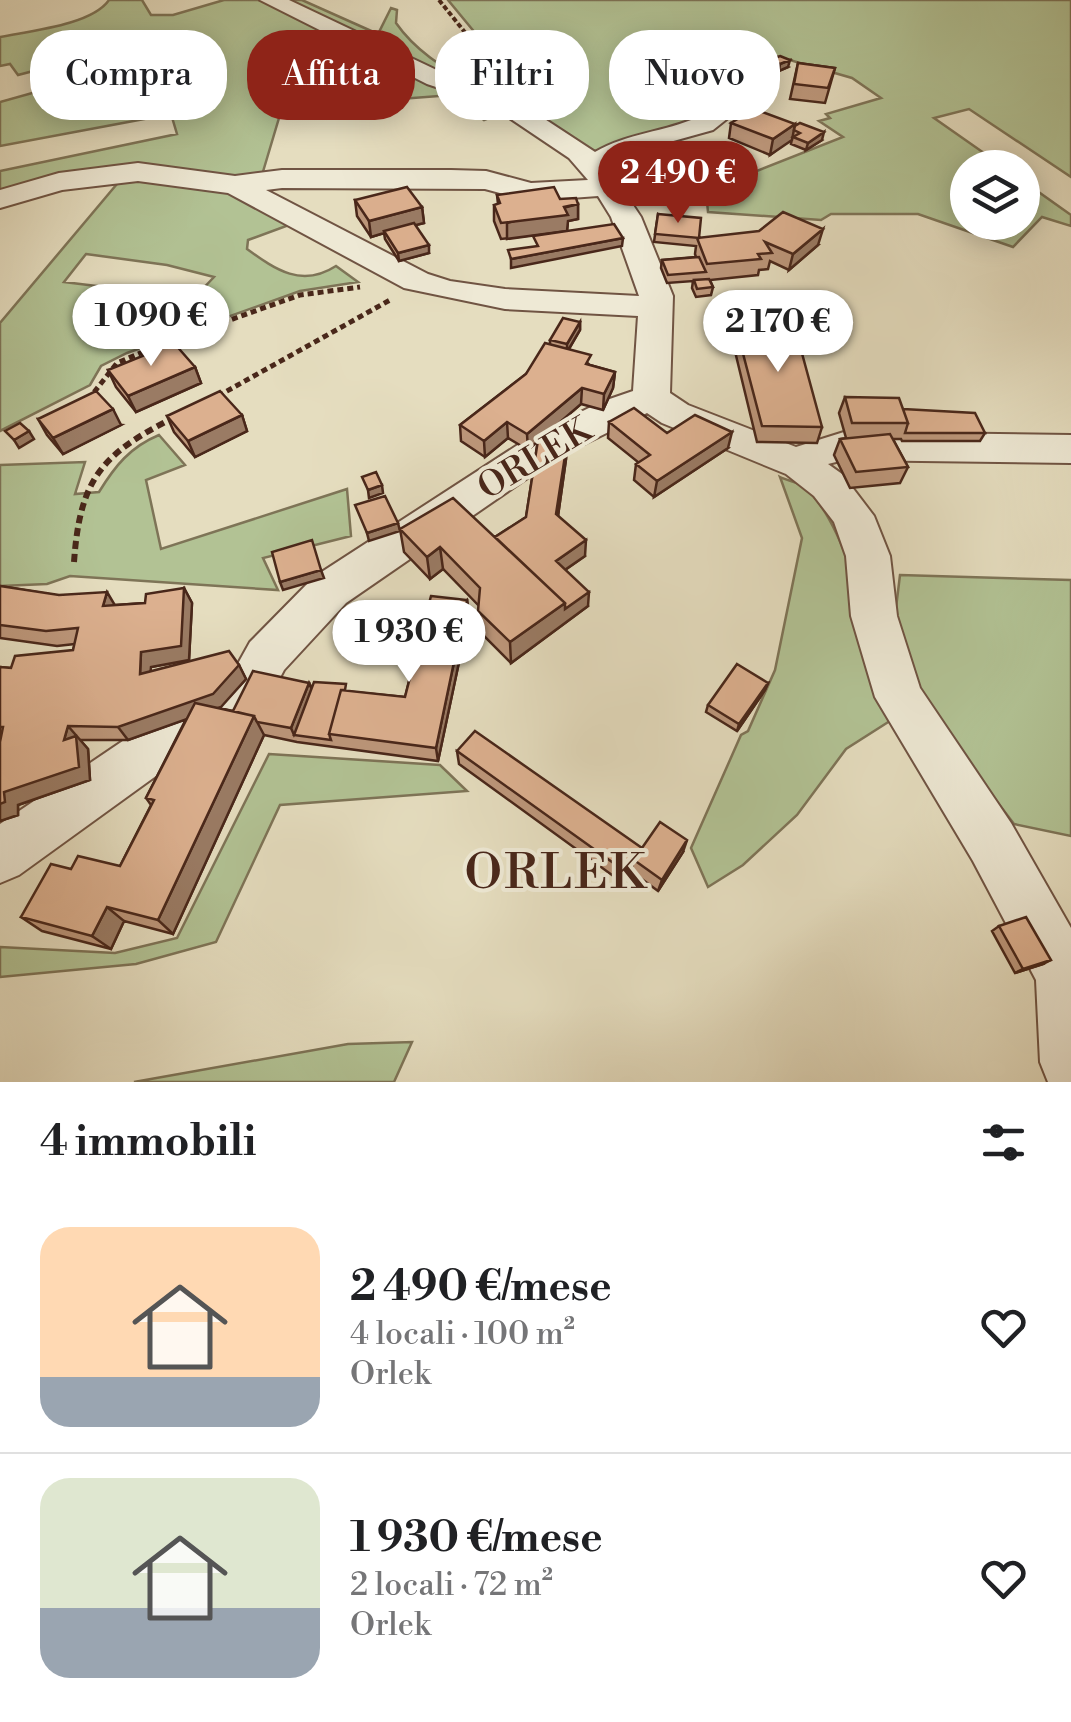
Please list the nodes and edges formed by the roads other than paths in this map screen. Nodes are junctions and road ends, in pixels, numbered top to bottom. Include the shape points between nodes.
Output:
1 (271, 0) edge
2 (710, 120) edge
3 (602, 177) junction
4 (235, 185) junction
5 (0, 199) edge
6 (656, 307) junction
7 (651, 398) junction
8 (1071, 449) edge
9 (800, 464) junction
10 (0, 856) edge
11 (1068, 976) edge
12 (1071, 1062) edge

1 - 3 street via 436,79 499,100 579,152
2 - 3 street via 604,157
3 - 4 street via 530,192 451,179
3 - 6 street via 626,216
4 - 5 street via 138,172 59,182
4 - 6 street via 422,283 495,301
6 - 7 street
7 - 9 street
7 - 10 street, ORLEK via 544,447 330,590 267,656 248,693 160,744
8 - 9 street via 844,446
9 - 11 street via 828,484 853,516 899,697
11 - 12 street

